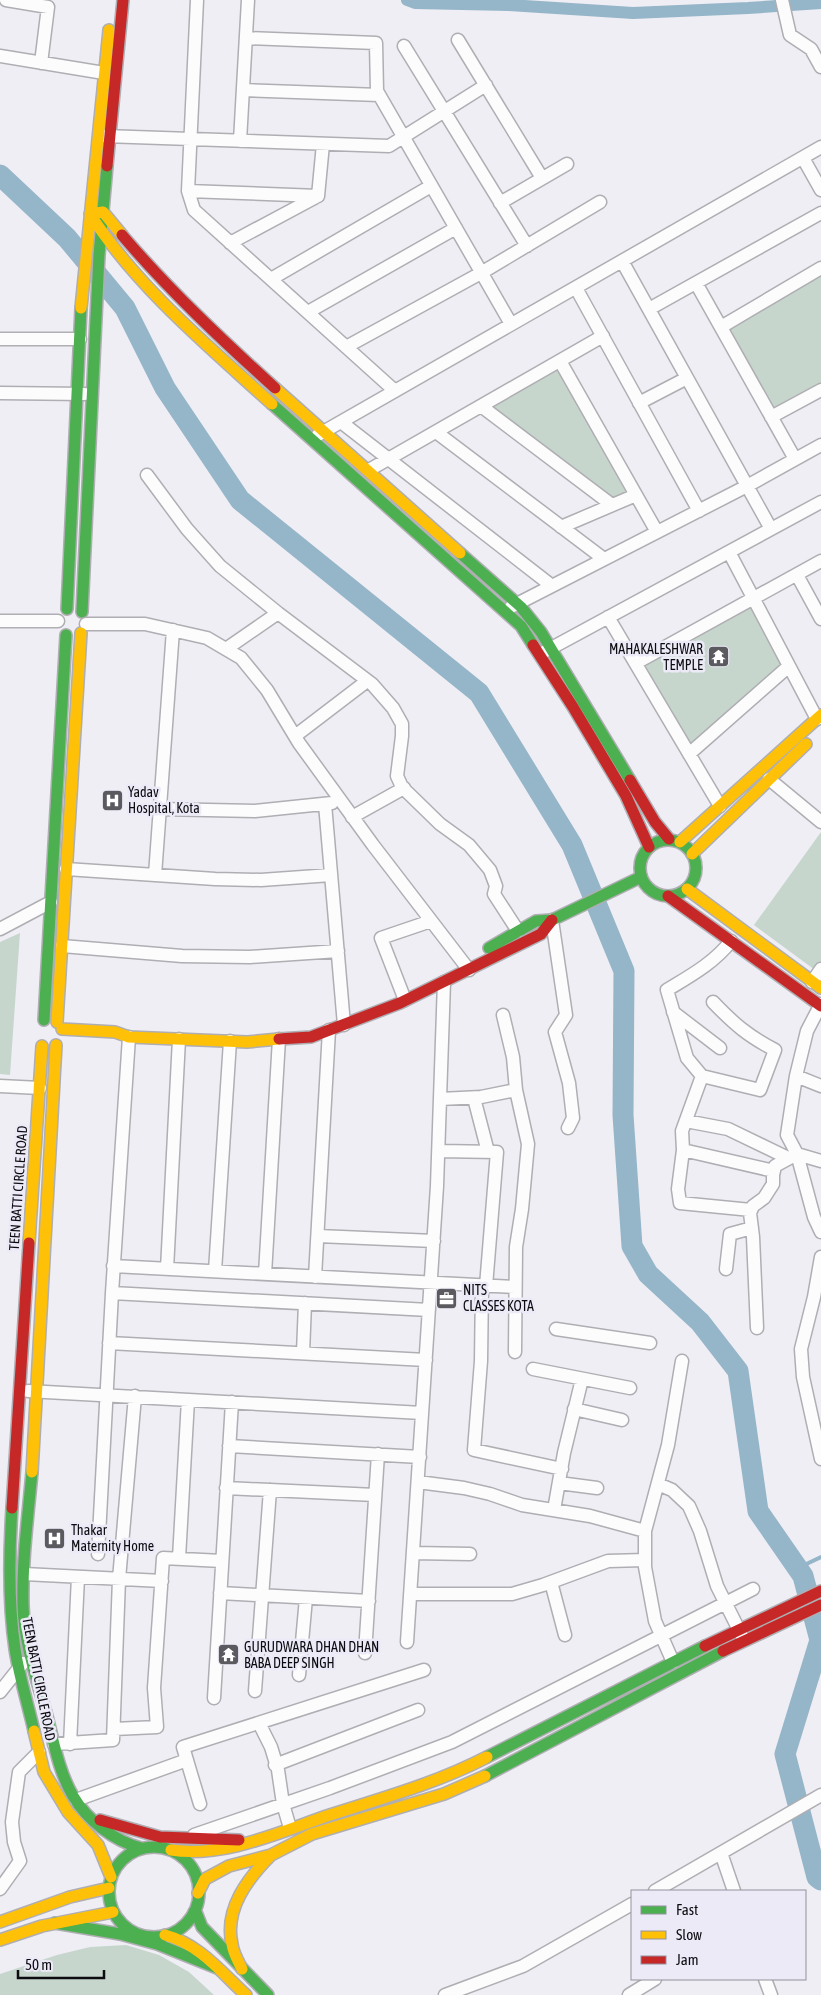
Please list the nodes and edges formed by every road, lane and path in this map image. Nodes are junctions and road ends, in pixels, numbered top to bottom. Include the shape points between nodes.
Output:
1 (6, 0) edge
2 (112, 0) edge
3 (123, 0) edge
4 (197, 0) edge
5 (248, 0) edge
6 (782, 0) edge
7 (246, 38) junction
8 (458, 40) dead end
9 (404, 46) dead end
10 (0, 56) edge
11 (41, 63) junction
12 (821, 67) edge
13 (104, 73) junction
14 (486, 85) junction
15 (243, 90) junction
16 (379, 95) junction
17 (444, 111) junction
18 (98, 136) junction
19 (111, 136) junction
20 (403, 136) junction
21 (192, 139) junction
22 (240, 140) junction
23 (323, 144) junction
24 (821, 147) edge
25 (803, 158) junction
26 (567, 164) dead end
27 (542, 178) junction
28 (431, 186) junction
29 (821, 190) edge
30 (188, 191) junction
31 (318, 196) junction
32 (500, 202) junction
33 (600, 202) dead end
34 (103, 212) junction
35 (821, 213) edge
36 (90, 214) junction
37 (456, 228) junction
38 (101, 231) junction
39 (230, 243) junction
40 (527, 246) junction
41 (622, 261) junction
42 (821, 268) edge
43 (481, 273) junction
44 (271, 279) junction
45 (696, 283) junction
46 (576, 288) junction
47 (649, 310) junction
48 (308, 312) junction
49 (511, 324) junction
50 (721, 327) junction
51 (603, 336) junction
52 (0, 338) edge
53 (80, 339) junction
54 (346, 347) junction
55 (560, 361) junction
56 (687, 378) junction
57 (821, 390) edge
58 (395, 391) junction
59 (0, 393) edge
60 (77, 394) junction
61 (92, 394) junction
62 (639, 403) junction
63 (481, 406) junction
64 (771, 418) junction
65 (341, 422) junction
66 (325, 431) junction
67 (436, 432) junction
68 (311, 439) junction
69 (821, 445) edge
70 (794, 459) junction
71 (388, 460) junction
72 (369, 470) junction
73 (147, 475) dead end
74 (747, 486) junction
75 (636, 495) junction
76 (821, 502) edge
77 (612, 505) junction
78 (699, 510) junction
79 (561, 527) junction
80 (771, 529) junction
81 (657, 532) junction
82 (729, 552) junction
83 (604, 560) junction
84 (821, 561) edge
85 (797, 574) junction
86 (552, 586) junction
87 (753, 598) junction
88 (518, 604) junction
89 (67, 608) junction
90 (504, 611) junction
91 (278, 613) junction
92 (608, 617) junction
93 (821, 620) edge
94 (0, 621) edge
95 (58, 621) junction
96 (83, 623) junction
97 (173, 630) junction
98 (66, 635) junction
99 (226, 649) junction
100 (545, 651) junction
101 (636, 663) junction
102 (790, 666) junction
103 (367, 680) junction
104 (820, 721) edge
105 (295, 736) junction
106 (689, 754) junction
107 (769, 780) junction
108 (404, 788) junction
109 (342, 802) junction
110 (325, 804) junction
111 (720, 806) junction
112 (160, 809) junction
113 (352, 817) junction
114 (821, 822) edge
115 (674, 840) junction
116 (649, 846) junction
117 (692, 854) junction
118 (66, 869) junction
119 (155, 875) junction
120 (331, 875) junction
121 (641, 877) junction
122 (687, 889) junction
123 (668, 896) junction
124 (51, 902) junction
125 (552, 920) junction
126 (431, 921) junction
127 (0, 928) edge
128 (518, 931) junction
129 (731, 942) junction
130 (62, 946) junction
131 (338, 951) junction
132 (821, 969) edge
133 (469, 970) junction
134 (444, 982) junction
135 (816, 985) edge
136 (405, 1000) junction
137 (713, 1002) dead end
138 (821, 1005) edge
139 (673, 1012) junction
140 (503, 1015) dead end
141 (344, 1025) junction
142 (329, 1030) junction
143 (39, 1032) junction
144 (59, 1034) junction
145 (128, 1037) junction
146 (179, 1039) junction
147 (279, 1039) junction
148 (230, 1041) junction
149 (720, 1048) dead end
150 (702, 1076) junction
151 (796, 1076) junction
152 (0, 1086) edge
153 (821, 1086) edge
154 (40, 1088) junction
155 (516, 1090) junction
156 (474, 1098) junction
157 (440, 1099) junction
158 (686, 1122) junction
159 (568, 1128) dead end
160 (683, 1150) junction
161 (438, 1151) junction
162 (488, 1152) junction
163 (792, 1156) junction
164 (821, 1160) edge
165 (774, 1171) junction
166 (751, 1210) junction
167 (752, 1228) junction
168 (821, 1232) edge
169 (318, 1236) junction
170 (434, 1241) junction
171 (821, 1257) edge
172 (113, 1266) junction
173 (167, 1269) junction
174 (726, 1269) dead end
175 (215, 1271) junction
176 (265, 1274) junction
177 (316, 1277) junction
178 (431, 1283) junction
179 (484, 1286) junction
180 (515, 1287) junction
181 (112, 1293) junction
182 (306, 1303) junction
183 (429, 1310) junction
184 (757, 1328) dead end
185 (556, 1329) dead end
186 (109, 1342) junction
187 (650, 1344) dead end
188 (515, 1352) dead end
189 (303, 1353) junction
190 (426, 1360) junction
191 (682, 1361) dead end
192 (533, 1369) dead end
193 (582, 1379) junction
194 (630, 1388) dead end
195 (18, 1390) junction
196 (35, 1391) junction
197 (106, 1395) junction
198 (135, 1396) junction
199 (188, 1400) junction
200 (232, 1402) junction
201 (574, 1409) junction
202 (422, 1413) junction
203 (622, 1420) dead end
204 (229, 1446) junction
205 (378, 1454) junction
206 (420, 1457) junction
207 (821, 1459) edge
208 (562, 1469) junction
209 (418, 1482) junction
210 (559, 1484) junction
211 (658, 1484) junction
212 (226, 1488) junction
213 (597, 1488) dead end
214 (270, 1490) junction
215 (376, 1496) junction
216 (554, 1510) junction
217 (645, 1531) junction
218 (413, 1553) junction
219 (98, 1554) dead end
220 (470, 1554) dead end
221 (180, 1558) junction
222 (645, 1560) junction
223 (222, 1561) junction
224 (5, 1564) edge
225 (24, 1574) junction
226 (78, 1577) junction
227 (119, 1579) junction
228 (162, 1581) junction
229 (551, 1582) junction
230 (753, 1589) dead end
231 (821, 1590) edge
232 (220, 1593) junction
233 (410, 1594) junction
234 (262, 1595) junction
235 (306, 1598) junction
236 (369, 1601) junction
237 (726, 1604) junction
238 (821, 1605) edge
239 (738, 1629) junction
240 (565, 1635) dead end
241 (662, 1637) junction
242 (744, 1641) junction
243 (407, 1642) dead end
244 (366, 1653) dead end
245 (30, 1655) junction
246 (673, 1662) junction
247 (19, 1666) junction
248 (424, 1670) dead end
249 (300, 1675) dead end
250 (255, 1691) dead end
251 (0, 1692) edge
252 (214, 1698) dead end
253 (418, 1710) dead end
254 (259, 1723) junction
255 (114, 1729) junction
256 (54, 1744) junction
257 (70, 1744) junction
258 (39, 1752) junction
259 (187, 1760) junction
260 (275, 1764) junction
261 (821, 1795) edge
262 (76, 1800) junction
263 (200, 1804) dead end
264 (283, 1804) junction
265 (0, 1813) edge
266 (88, 1816) junction
267 (12, 1822) junction
268 (290, 1828) junction
269 (184, 1839) junction
270 (255, 1840) junction
271 (141, 1848) junction
272 (171, 1850) junction
273 (721, 1853) junction
274 (271, 1855) junction
275 (110, 1882) junction
276 (0, 1889) edge
277 (656, 1890) edge
278 (734, 1890) edge
279 (198, 1894) junction
280 (631, 1905) edge
281 (113, 1912) junction
282 (194, 1912) junction
283 (0, 1922) edge
284 (55, 1923) junction
285 (165, 1935) junction
286 (0, 1940) edge
287 (217, 1968) junction
288 (242, 1969) junction
289 (653, 1980) edge
290 (765, 1980) edge
291 (768, 1994) edge
292 (246, 1995) edge
293 (268, 1995) edge
294 (445, 1995) edge
295 (629, 1995) edge

1 - 11 street via 48,7
2 - 13 street
3 - 19 street
4 - 21 street
5 - 7 street
6 - 12 street via 790,35 811,49
7 - 15 street
7 - 16 street via 376,43
8 - 14 street
9 - 17 street
10 - 11 street
11 - 13 street
13 - 18 street
14 - 17 street
14 - 27 street
15 - 16 street
15 - 22 street
16 - 20 street
17 - 20 street
17 - 32 street
18 - 19 street
18 - 36 street
19 - 21 street
19 - 34 street
20 - 23 street via 389,146
20 - 28 street
21 - 22 street
21 - 30 street
22 - 23 street
23 - 31 street
24 - 25 street
25 - 29 street
25 - 41 street
26 - 27 street
27 - 32 street
28 - 37 street
28 - 44 street
30 - 31 street
30 - 39 street via 194,210
31 - 39 street
32 - 40 street
33 - 40 street
34 - 36 street
34 - 38 street
34 - 66 street via 158,277 222,340
35 - 45 street
36 - 38 street
36 - 53 street
37 - 43 street
37 - 48 street
38 - 61 street
38 - 68 street via 146,284 209,348
39 - 44 street
40 - 43 street
41 - 46 street
41 - 47 street
42 - 50 street
43 - 49 street
43 - 54 street
44 - 48 street
45 - 47 street
45 - 50 street
46 - 49 street
46 - 51 street
47 - 56 street
48 - 54 street
49 - 58 street
50 - 64 street
51 - 55 street
51 - 62 street
52 - 53 street
53 - 60 street
54 - 58 street
55 - 63 street
55 - 75 street
56 - 62 street
56 - 74 street
57 - 64 street
58 - 65 street
59 - 60 street
60 - 61 street
60 - 89 street
61 - 96 street
62 - 78 street
63 - 67 street
63 - 77 street
64 - 70 street
65 - 66 street
65 - 71 street
66 - 68 street
66 - 72 street
67 - 71 street
67 - 79 street
68 - 90 street
69 - 70 street
70 - 74 street
71 - 72 street
71 - 86 street
72 - 88 street
73 - 91 street via 186,529 220,566
74 - 78 street
74 - 80 street
75 - 77 street
75 - 81 street
76 - 80 street
77 - 79 street
78 - 81 street
79 - 83 street
80 - 82 street
81 - 83 street
82 - 87 street
82 - 92 street
83 - 86 street
84 - 85 street
85 - 87 street
85 - 93 street
86 - 88 street
87 - 101 street
87 - 102 street
88 - 90 street
88 - 100 street via 541,632
89 - 95 street
89 - 96 street via 72,608
90 - 100 street
91 - 99 street
91 - 103 street
92 - 100 street
92 - 101 street
94 - 95 street
95 - 98 street
96 - 97 street via 145,624
96 - 98 street via 74,636
96 - 118 street
97 - 99 street via 207,638
97 - 112 street
98 - 124 street, TEEN BATTI CIRCLE ROAD
99 - 105 street via 241,658 267,690
100 - 115 street via 656,822
100 - 116 street via 573,707 626,796
101 - 106 street
102 - 104 street
102 - 106 street
103 - 105 street
103 - 108 street via 393,708 402,724 398,776
104 - 107 street
104 - 111 street
105 - 109 street
106 - 111 street
107 - 114 street
107 - 117 street
108 - 113 street
108 - 128 street via 440,824 469,846 490,870 496,886 494,894
109 - 110 street
109 - 113 street
110 - 112 street via 255,811
110 - 120 street
111 - 115 street
112 - 119 street
113 - 126 street
115 - 116 street via 658,841
115 - 117 street via 689,848
116 - 121 street via 642,855
117 - 122 street via 696,869
118 - 119 street
118 - 130 street
119 - 120 street via 261,880
120 - 131 street
121 - 123 street via 647,887
121 - 125 street
122 - 123 street
122 - 135 street
123 - 129 street
124 - 127 street
124 - 143 street, TEEN BATTI CIRCLE ROAD
125 - 128 street via 536,921
125 - 133 street via 541,934
125 - 159 street via 566,1015 555,1032 569,1083 574,1118
126 - 133 street
126 - 136 street via 380,938
128 - 133 street via 480,953
129 - 138 street
129 - 139 street via 700,970 667,990
130 - 131 street via 250,958
130 - 144 street
131 - 141 street
132 - 135 street
133 - 134 street
134 - 136 street
134 - 157 street
136 - 141 street
137 - 150 street via 752,1038 776,1050 760,1090
138 - 151 street via 807,1031
139 - 149 street
139 - 150 street via 687,1058
140 - 155 street via 513,1057
141 - 142 street
142 - 147 street via 311,1037
142 - 169 street
143 - 144 street via 50,1047
143 - 144 street via 48,1019
143 - 154 street, TEEN BATTI CIRCLE ROAD
144 - 145 street via 115,1032
144 - 196 street
145 - 146 street
145 - 172 street
146 - 148 street
146 - 173 street
147 - 148 street
147 - 176 street
148 - 175 street
150 - 158 street
151 - 153 street
151 - 163 street via 788,1135
152 - 154 street
154 - 195 street, TEEN BATTI CIRCLE ROAD
155 - 156 street
155 - 180 street via 528,1144 516,1246
156 - 157 street
156 - 162 street
157 - 161 street
158 - 160 street via 682,1131
158 - 163 street via 728,1129
160 - 165 street
160 - 166 street via 678,1190 680,1203
161 - 162 street
161 - 170 street
162 - 179 street via 497,1152
163 - 164 street
163 - 165 street via 775,1166
163 - 168 street
165 - 166 street via 774,1184
166 - 167 street
167 - 174 street via 730,1234
167 - 184 street
169 - 170 street
169 - 177 street
170 - 178 street
171 - 207 street via 801,1349 803,1377
172 - 173 street
172 - 181 street
173 - 175 street
175 - 176 street
176 - 177 street
177 - 178 street
178 - 179 street
178 - 183 street
179 - 180 street
179 - 208 street via 474,1450
180 - 188 street
181 - 182 street
181 - 186 street
182 - 183 street
182 - 189 street
183 - 190 street
185 - 187 street
186 - 189 street
186 - 197 street
189 - 190 street
190 - 202 street
191 - 211 street
192 - 193 street
193 - 194 street
193 - 201 street
195 - 196 street
195 - 224 street, TEEN BATTI CIRCLE ROAD
196 - 197 street
196 - 225 street
197 - 198 street
197 - 219 street
198 - 199 street
198 - 227 street
199 - 200 street
199 - 221 street
200 - 202 street
200 - 204 street
201 - 203 street
201 - 208 street
202 - 206 street
204 - 205 street
204 - 212 street
205 - 206 street
205 - 215 street
206 - 209 street
208 - 210 street
209 - 216 street via 464,1488 522,1505
209 - 218 street
210 - 213 street
210 - 216 street
211 - 217 street
211 - 237 street via 672,1490 689,1506
212 - 214 street
212 - 223 street
214 - 215 street
214 - 234 street
215 - 236 street
216 - 217 street
217 - 222 street
218 - 220 street
218 - 233 street
221 - 223 street
221 - 228 street via 163,1558
222 - 229 street via 608,1561
222 - 241 street via 654,1621
223 - 232 street
224 - 247 street, TEEN BATTI CIRCLE ROAD
225 - 226 street
225 - 245 street via 23,1605
226 - 227 street
226 - 257 street
227 - 228 street
227 - 255 street
228 - 255 street via 154,1688 157,1727
229 - 233 street via 512,1594
229 - 240 street
230 - 237 street
231 - 239 street
232 - 234 street
232 - 252 street
233 - 243 street
234 - 235 street
234 - 250 street
235 - 236 street
235 - 249 street
236 - 244 street
237 - 239 street
237 - 241 street
238 - 242 street
239 - 242 street
239 - 246 street
241 - 246 street
241 - 264 street via 452,1742
242 - 274 street via 480,1779 444,1794 312,1834
245 - 247 street
245 - 256 street
246 - 268 street via 460,1771
247 - 251 street
247 - 258 street, TEEN BATTI CIRCLE ROAD
248 - 254 street
253 - 260 street
254 - 259 street via 183,1747
254 - 260 street
255 - 257 street via 113,1740
256 - 257 street
256 - 262 street
258 - 267 street via 18,1772
258 - 275 street, TEEN BATTI CIRCLE ROAD via 44,1772 56,1794 98,1845 107,1864
259 - 262 street
259 - 263 street
260 - 264 street
261 - 273 street
262 - 266 street
264 - 268 street
264 - 269 street
265 - 267 street
266 - 269 street via 160,1837
266 - 271 street via 129,1846
267 - 276 street via 20,1861
268 - 270 street
269 - 270 street
270 - 272 street via 226,1850
271 - 272 street
271 - 275 street via 118,1864
272 - 279 street via 188,1863 196,1878
273 - 277 street
273 - 278 street
274 - 279 street via 214,1873 205,1879
274 - 288 street via 250,1877 234,1908 231,1940
275 - 281 street
275 - 283 street
279 - 282 street
280 - 294 street via 523,1966
281 - 284 street
281 - 285 street via 126,1927 138,1934 151,1937
282 - 285 street via 182,1926
282 - 288 street via 202,1927
284 - 286 street
284 - 287 street via 157,1944
285 - 287 street via 197,1949
287 - 292 street
288 - 293 street
289 - 295 street
290 - 291 street

